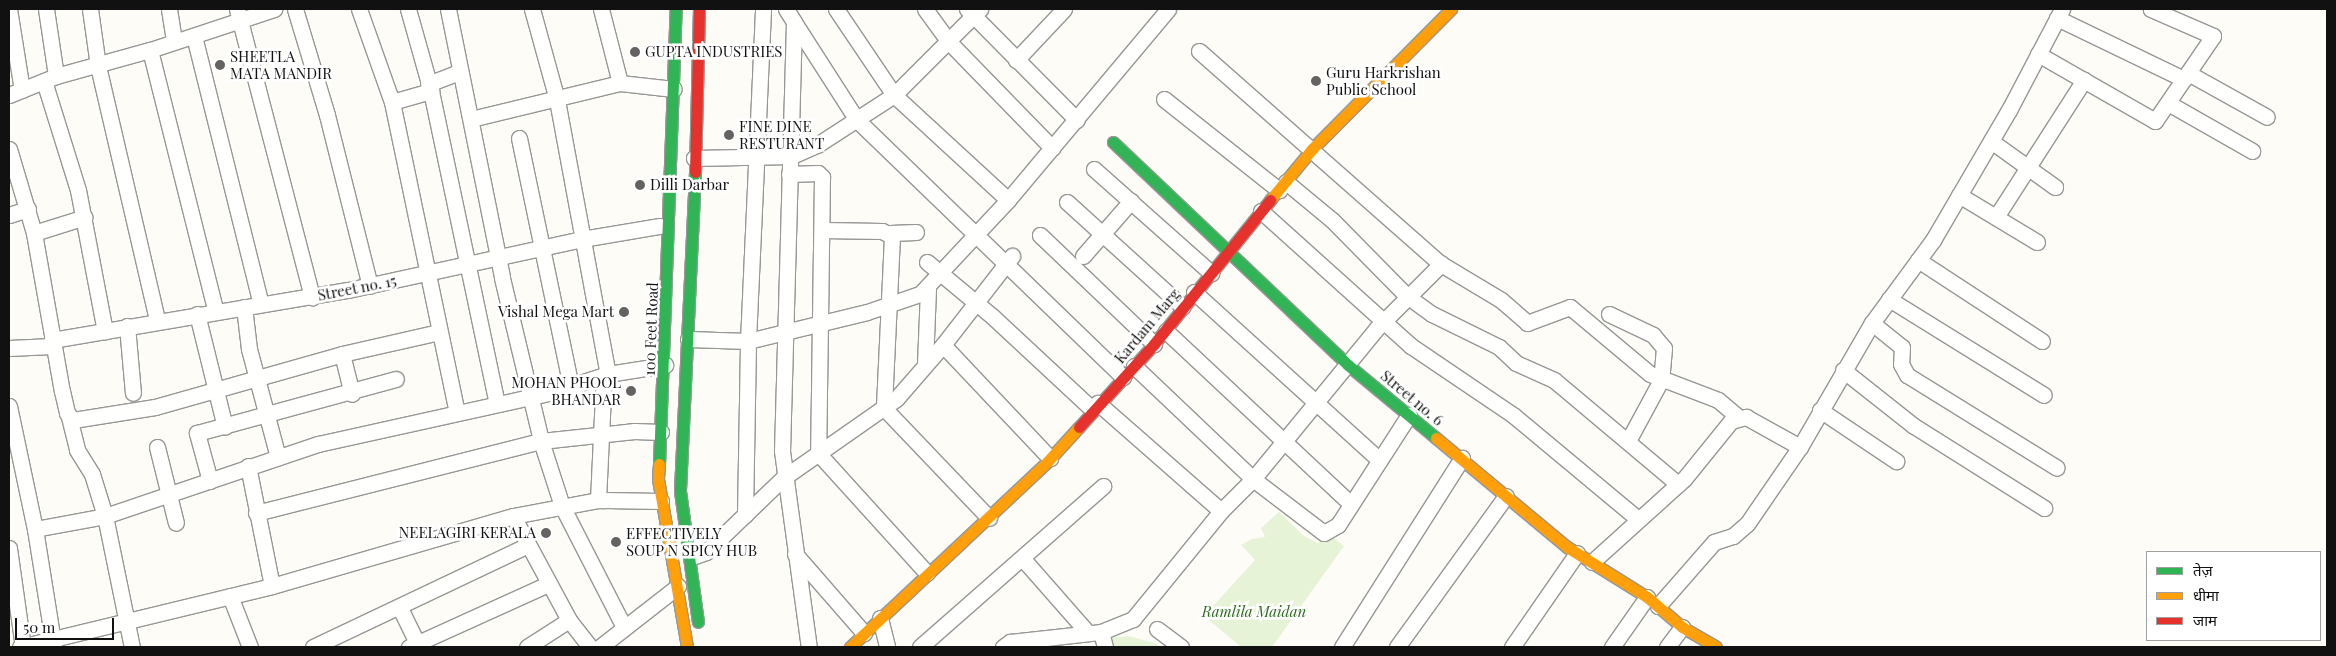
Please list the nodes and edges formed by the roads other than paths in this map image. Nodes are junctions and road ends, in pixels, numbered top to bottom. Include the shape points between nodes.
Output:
1 (9, 9) edge
2 (46, 9) edge
3 (90, 9) edge
4 (169, 9) edge
5 (295, 9) edge
6 (359, 9) edge
7 (408, 9) edge
8 (448, 9) edge
9 (532, 9) edge
10 (602, 9) edge
11 (676, 9) edge
12 (699, 9) edge
13 (763, 9) edge
14 (786, 9) edge
15 (836, 9) edge
16 (925, 9) edge
17 (1064, 9) edge
18 (1168, 9) edge
19 (1451, 9) edge
20 (2151, 9) edge
21 (268, 10) edge
22 (973, 11) edge
23 (239, 14) edge
24 (2060, 14) edge
25 (794, 22) junction
26 (194, 36) junction
27 (174, 42) junction
28 (949, 42) junction
29 (150, 50) junction
30 (1199, 52) dead end
31 (2038, 54) junction
32 (1016, 60) junction
33 (98, 66) junction
34 (460, 72) junction
35 (2186, 76) junction
36 (50, 78) junction
37 (2084, 80) junction
38 (620, 83) junction
39 (429, 88) junction
40 (674, 89) junction
41 (15, 92) edge
42 (894, 95) junction
43 (1164, 99) dead end
44 (557, 100) junction
45 (392, 102) junction
46 (2168, 103) junction
47 (2267, 117) dead end
48 (471, 120) junction
49 (857, 120) junction
50 (1077, 120) junction
51 (519, 138) dead end
52 (1991, 141) junction
53 (1113, 142) dead end
54 (1052, 148) junction
55 (9, 149) edge
56 (1312, 149) junction
57 (2252, 151) dead end
58 (792, 156) junction
59 (694, 158) junction
60 (757, 158) junction
61 (2028, 167) junction
62 (1094, 169) dead end
63 (789, 174) junction
64 (1282, 186) junction
65 (2055, 187) dead end
66 (1959, 195) junction
67 (1008, 200) junction
68 (1131, 201) junction
69 (1067, 202) dead end
70 (28, 209) junction
71 (1262, 211) junction
72 (9, 215) edge
73 (85, 217) junction
74 (1996, 217) junction
75 (660, 226) dead end
76 (822, 230) junction
77 (916, 232) dead end
78 (34, 233) junction
79 (890, 233) junction
80 (978, 234) junction
81 (1103, 234) junction
82 (1040, 235) dead end
83 (582, 239) junction
84 (2037, 242) dead end
85 (542, 248) junction
86 (1230, 250) junction
87 (1083, 256) dead end
88 (497, 257) junction
89 (1009, 260) junction
90 (1918, 260) junction
91 (927, 262) dead end
92 (466, 264) junction
93 (1441, 264) junction
94 (1211, 273) junction
95 (426, 274) junction
96 (940, 276) junction
97 (370, 286) junction
98 (928, 288) junction
99 (1194, 292) junction
100 (1407, 296) junction
101 (312, 297) junction
102 (1889, 299) junction
103 (974, 303) junction
104 (261, 304) junction
105 (886, 305) junction
106 (244, 307) junction
107 (1183, 307) junction
108 (216, 312) junction
109 (197, 314) junction
110 (1609, 314) dead end
111 (157, 320) junction
112 (1384, 320) junction
113 (819, 323) junction
114 (1872, 323) junction
115 (127, 326) junction
116 (784, 330) junction
117 (105, 331) junction
118 (1166, 331) junction
119 (439, 332) junction
120 (688, 339) junction
121 (748, 341) junction
122 (2042, 341) dead end
123 (52, 343) junction
124 (1154, 344) junction
125 (943, 345) junction
126 (9, 348) edge
127 (342, 354) junction
128 (926, 364) junction
129 (665, 365) junction
130 (1348, 365) junction
131 (1134, 366) junction
132 (1843, 370) junction
133 (606, 374) junction
134 (1123, 377) junction
135 (257, 378) junction
136 (396, 379) dead end
137 (1661, 380) junction
138 (571, 386) junction
139 (216, 391) junction
140 (133, 393) dead end
141 (352, 394) junction
142 (2044, 395) dead end
143 (529, 397) junction
144 (497, 403) junction
145 (1316, 404) junction
146 (9, 406) edge
147 (1095, 406) junction
148 (884, 408) junction
149 (1820, 410) junction
150 (456, 412) junction
151 (1409, 414) junction
152 (267, 416) junction
153 (69, 417) junction
154 (1738, 417) junction
155 (225, 427) junction
156 (661, 432) junction
157 (601, 433) junction
158 (541, 441) junction
159 (1283, 441) junction
160 (1628, 441) junction
161 (157, 447) dead end
162 (1800, 447) junction
163 (818, 453) junction
164 (278, 456) junction
165 (1050, 458) junction
166 (1462, 458) junction
167 (1379, 460) junction
168 (1896, 461) dead end
169 (248, 466) junction
170 (2057, 468) dead end
171 (783, 478) junction
172 (1253, 479) junction
173 (210, 481) junction
174 (1678, 484) junction
175 (1103, 486) dead end
176 (167, 496) junction
177 (1506, 496) junction
178 (598, 500) junction
179 (661, 501) junction
180 (1351, 504) junction
181 (562, 506) junction
182 (2044, 508) dead end
183 (1221, 511) junction
184 (256, 513) junction
185 (745, 515) junction
186 (105, 516) junction
187 (513, 516) junction
188 (989, 518) junction
189 (1638, 519) junction
190 (176, 523) dead end
191 (35, 529) junction
192 (528, 545) junction
193 (1577, 553) junction
194 (795, 554) junction
195 (19, 555) edge
196 (695, 556) dead end
197 (1022, 559) junction
198 (1592, 562) junction
199 (927, 573) junction
200 (548, 584) junction
201 (272, 586) junction
202 (678, 586) junction
203 (230, 596) junction
204 (1652, 601) junction
205 (400, 608) junction
206 (880, 618) junction
207 (569, 620) junction
208 (127, 623) junction
209 (624, 627) junction
210 (1682, 627) junction
211 (1157, 629) dead end
212 (1094, 633) junction
213 (864, 634) junction
214 (700, 638) dead end
215 (332, 643) edge
216 (35, 645) edge
217 (415, 645) edge
218 (132, 647) edge
219 (250, 647) edge
220 (312, 647) edge
221 (527, 647) edge
222 (590, 647) edge
223 (600, 647) edge
224 (687, 647) edge
225 (809, 647) edge
226 (850, 647) edge
227 (887, 647) edge
228 (920, 647) edge
229 (1003, 647) edge
230 (1105, 647) edge
231 (1181, 647) edge
232 (1342, 647) edge
233 (1397, 647) edge
234 (1512, 647) edge
235 (1612, 647) edge
236 (1667, 647) edge
237 (1716, 647) edge

1 - 41 street
2 - 36 street
3 - 33 street
4 - 27 street
5 - 97 street via 327,115
6 - 45 street
7 - 39 street
8 - 34 street
9 - 44 street
10 - 38 street
11 - 40 street, 100 Feet Road
12 - 59 street
13 - 60 street
14 - 25 street
15 - 42 street
16 - 28 street
17 - 32 street
18 - 50 street
19 - 56 street, Kardam Marg
20 - 35 street via 2214,36
21 - 23 street
22 - 28 street
22 - 32 street
23 - 26 street
23 - 101 street
24 - 31 street
24 - 35 street
25 - 49 street
25 - 58 street
26 - 27 street
26 - 104 street
27 - 29 street
28 - 42 street
28 - 54 street
29 - 33 street
29 - 108 street
30 - 56 street
31 - 37 street
31 - 52 street
32 - 50 street
33 - 36 street
33 - 111 street
34 - 39 street
34 - 48 street
35 - 46 street
35 - 47 street
36 - 41 street
36 - 73 street
37 - 46 street via 2155,121
37 - 61 street
38 - 40 street
38 - 44 street
39 - 45 street
39 - 92 street
40 - 129 street, 100 Feet Road
42 - 49 street
42 - 67 street
43 - 64 street
44 - 48 street
44 - 83 street
45 - 95 street
46 - 57 street
48 - 88 street
49 - 58 street
49 - 80 street
50 - 54 street
51 - 85 street
52 - 61 street
52 - 66 street
53 - 86 street, Street no. 6
54 - 67 street
55 - 70 street
56 - 64 street, Kardam Marg
56 - 93 street
58 - 60 street
58 - 63 street
59 - 60 street
59 - 120 street
60 - 121 street
61 - 65 street
61 - 74 street
62 - 68 street
63 - 76 street via 821,175
63 - 116 street
64 - 71 street, Kardam Marg
64 - 100 street via 1332,220
66 - 74 street
66 - 90 street
67 - 80 street
68 - 81 street
68 - 94 street
69 - 81 street
70 - 72 street
70 - 78 street
71 - 86 street, Kardam Marg
71 - 112 street
73 - 78 street
73 - 117 street
74 - 84 street
75 - 83 street, Street no. 15
76 - 79 street
76 - 113 street
77 - 79 street
78 - 123 street
79 - 105 street
80 - 89 street
80 - 96 street
81 - 87 street
81 - 107 street
82 - 124 street
83 - 85 street, Street no. 15
83 - 133 street
85 - 88 street, Street no. 15
85 - 138 street
86 - 94 street, Kardam Marg
86 - 130 street, Street no. 6
88 - 92 street, Street no. 15
88 - 143 street
89 - 103 street
89 - 134 street
90 - 102 street
90 - 122 street
91 - 96 street
92 - 95 street, Street no. 15
92 - 144 street
93 - 100 street
93 - 137 street via 1501,300 1527,323 1536,322 1562,307 1578,311 1641,367
94 - 99 street, Kardam Marg
95 - 97 street, Street no. 15
95 - 119 street
96 - 98 street
96 - 103 street
97 - 101 street, Street no. 15
98 - 105 street via 916,296
98 - 128 street
99 - 107 street, Kardam Marg
99 - 145 street
100 - 112 street
100 - 160 street via 1432,314 1499,347 1516,363 1554,380
101 - 104 street, Street no. 15
102 - 114 street
102 - 142 street
103 - 125 street
103 - 147 street
104 - 106 street, Street no. 15
105 - 113 street
105 - 148 street
106 - 108 street, Street no. 15
106 - 135 street via 249,349
107 - 118 street, Kardam Marg
108 - 109 street, Street no. 15
109 - 111 street, Street no. 15
109 - 139 street
110 - 137 street via 1653,334 1664,348
111 - 115 street, Street no. 15
112 - 130 street
112 - 189 street via 1411,346 1542,438
113 - 116 street
113 - 163 street
114 - 132 street
114 - 170 street via 1902,347 1900,364 1907,375
115 - 117 street, Street no. 15
115 - 140 street
116 - 121 street
116 - 171 street
117 - 123 street, Street no. 15
118 - 124 street, Kardam Marg
118 - 159 street
119 - 127 street
119 - 150 street
120 - 121 street
120 - 214 street via 680,491
121 - 185 street
123 - 126 street, Street no. 15
123 - 153 street
124 - 131 street, Kardam Marg
125 - 128 street
125 - 165 street
127 - 135 street
127 - 141 street
128 - 148 street
129 - 133 street
129 - 156 street, 100 Feet Road
130 - 145 street
130 - 151 street, Street no. 6
131 - 134 street, Kardam Marg
131 - 172 street
132 - 149 street
132 - 182 street via 1914,426
133 - 138 street
133 - 157 street
134 - 147 street, Kardam Marg
135 - 139 street
135 - 152 street
136 - 141 street
137 - 154 street via 1718,400
137 - 160 street
138 - 143 street
139 - 153 street via 137,410 77,420
139 - 155 street
141 - 152 street
143 - 144 street
143 - 158 street
144 - 150 street
145 - 159 street
145 - 167 street
146 - 191 street
147 - 165 street, Kardam Marg
147 - 183 street
148 - 163 street
148 - 188 street
149 - 162 street
149 - 168 street
150 - 164 street via 384,427
151 - 166 street, Street no. 6
151 - 167 street
152 - 155 street
152 - 164 street
153 - 186 street via 77,450 92,474
154 - 162 street via 1756,422
154 - 174 street via 1731,421
155 - 173 street via 197,435
156 - 157 street
156 - 179 street, 100 Feet Road
157 - 158 street
157 - 178 street
158 - 181 street
158 - 184 street
159 - 172 street
159 - 180 street
160 - 174 street
161 - 176 street
162 - 204 street via 1743,528 1734,536 1714,542
163 - 171 street
163 - 199 street
164 - 169 street
165 - 188 street, Kardam Marg
166 - 177 street, Street no. 6
166 - 232 street
167 - 180 street
169 - 173 street
169 - 184 street
171 - 185 street
171 - 194 street
172 - 180 street via 1324,533 1338,526
172 - 183 street
173 - 176 street
174 - 189 street
175 - 197 street
176 - 186 street
176 - 190 street
177 - 193 street, Street no. 6
177 - 233 street
178 - 179 street
178 - 181 street
179 - 202 street, 100 Feet Road
181 - 187 street
181 - 209 street
183 - 212 street via 1142,612 1123,624
184 - 201 street
185 - 196 street via 706,552
186 - 191 street
186 - 208 street
187 - 192 street
187 - 201 street
188 - 199 street, Kardam Marg
189 - 198 street
191 - 195 street
192 - 200 street
192 - 205 street
193 - 198 street, Street no. 6
193 - 234 street
194 - 213 street
194 - 225 street
195 - 216 street
195 - 216 street
197 - 212 street
197 - 228 street
198 - 204 street, Street no. 6
199 - 206 street, Kardam Marg
200 - 207 street
200 - 217 street
201 - 203 street
202 - 209 street
202 - 224 street, 100 Feet Road
203 - 208 street
203 - 219 street
204 - 210 street, Street no. 6
204 - 235 street
205 - 215 street
205 - 217 street
206 - 213 street, Kardam Marg
206 - 227 street
207 - 221 street
207 - 222 street
208 - 216 street
208 - 218 street
209 - 223 street
210 - 236 street
210 - 237 street, Street no. 6
211 - 231 street
212 - 229 street via 1010,642
212 - 230 street
213 - 226 street, Kardam Marg
215 - 220 street

